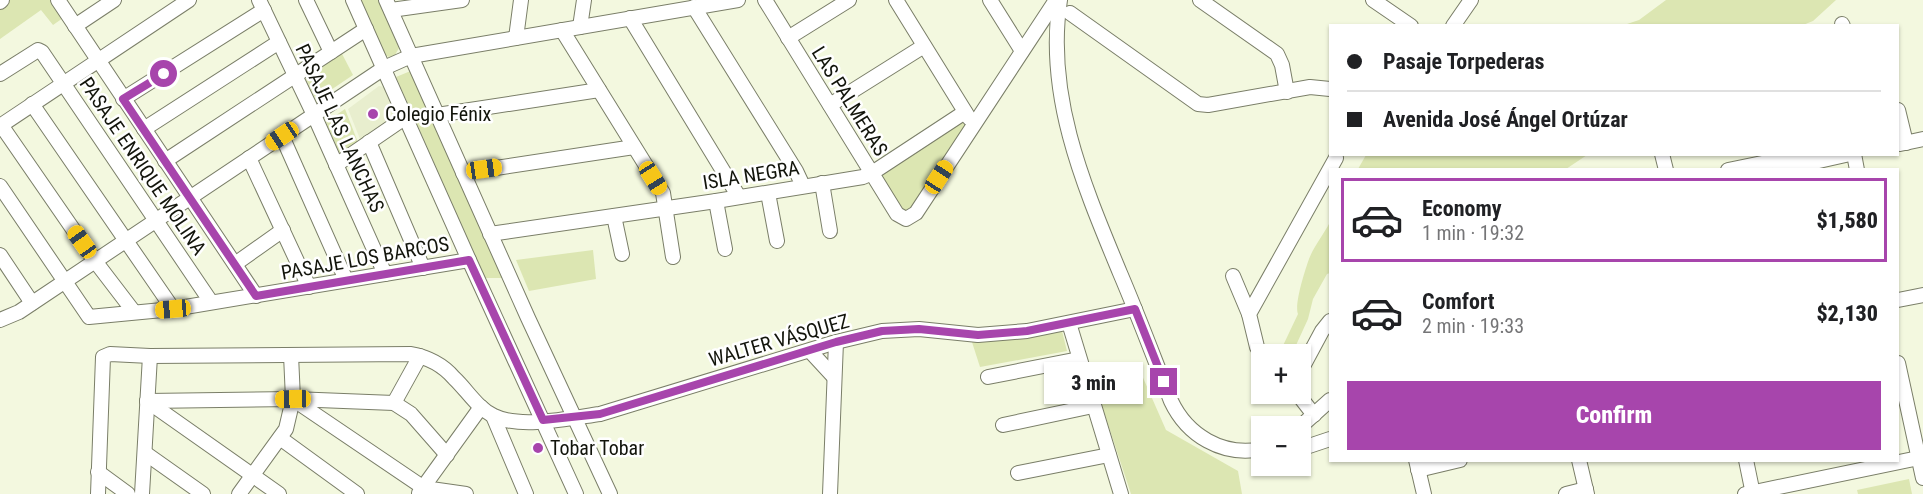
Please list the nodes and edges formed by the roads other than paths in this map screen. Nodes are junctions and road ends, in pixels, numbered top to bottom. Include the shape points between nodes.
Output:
1 (58, 0) edge
2 (114, 0) edge
3 (189, 0) edge
4 (306, 0) edge
5 (353, 0) edge
6 (462, 0) edge
7 (521, 0) edge
8 (584, 0) edge
9 (647, 0) edge
10 (738, 0) edge
11 (765, 0) edge
12 (849, 0) edge
13 (896, 0) edge
14 (990, 0) edge
15 (1058, 0) edge
16 (1200, 0) edge
17 (1373, 0) edge
18 (1471, 0) edge
19 (433, 2) edge
20 (710, 2) edge
21 (261, 5) edge
22 (388, 5) edge
23 (694, 7) junction
24 (1070, 13) dead end
25 (645, 15) junction
26 (630, 18) junction
27 (1408, 24) edge
28 (1454, 24) edge
29 (75, 26) junction
30 (580, 27) junction
31 (366, 29) junction
32 (562, 30) junction
33 (516, 38) junction
34 (788, 38) junction
35 (279, 42) junction
36 (924, 46) junction
37 (1022, 51) junction
38 (331, 52) junction
39 (411, 56) junction
40 (98, 61) junction
41 (384, 68) junction
42 (0, 74) edge
43 (296, 77) junction
44 (64, 83) junction
45 (1329, 89) edge
46 (599, 90) junction
47 (1287, 92) junction
48 (123, 99) junction
49 (32, 104) junction
50 (830, 105) junction
51 (965, 112) junction
52 (314, 115) junction
53 (437, 115) junction
54 (406, 117) junction
55 (1899, 120) edge
56 (1, 125) edge
57 (973, 125) junction
58 (144, 129) junction
59 (1923, 131) edge
60 (282, 136) junction
61 (1901, 139) edge
62 (1923, 139) edge
63 (369, 142) junction
64 (634, 147) junction
65 (1794, 156) edge
66 (1843, 156) edge
67 (249, 158) junction
68 (1336, 159) dead end
69 (165, 161) junction
70 (1748, 163) edge
71 (336, 165) junction
72 (1331, 168) edge
73 (1734, 168) edge
74 (1788, 168) edge
75 (1329, 171) edge
76 (463, 173) junction
77 (872, 173) junction
78 (822, 183) junction
79 (0, 186) edge
80 (803, 186) junction
81 (768, 193) junction
82 (739, 197) junction
83 (190, 198) junction
84 (716, 201) junction
85 (664, 209) junction
86 (614, 216) junction
87 (157, 220) junction
88 (283, 230) junction
89 (830, 231) dead end
90 (490, 234) junction
91 (127, 240) junction
92 (777, 241) dead end
93 (725, 249) dead end
94 (621, 254) dead end
95 (0, 255) edge
96 (673, 257) dead end
97 (469, 260) junction
98 (95, 261) junction
99 (235, 264) junction
100 (423, 268) junction
101 (385, 274) junction
102 (1233, 276) dead end
103 (346, 280) junction
104 (65, 281) junction
105 (309, 287) junction
106 (1923, 295) edge
107 (256, 296) junction
108 (1899, 300) edge
109 (212, 302) junction
110 (32, 303) junction
111 (173, 309) junction
112 (1135, 309) junction
113 (134, 312) junction
114 (1249, 314) junction
115 (1, 319) edge
116 (1329, 322) edge
117 (1069, 323) junction
118 (836, 342) junction
119 (1256, 344) edge
120 (810, 351) junction
121 (1311, 352) edge
122 (150, 356) junction
123 (291, 356) junction
124 (420, 356) junction
125 (1079, 359) junction
126 (1899, 367) edge
127 (834, 377) junction
128 (988, 377) dead end
129 (293, 399) junction
130 (147, 401) junction
131 (1329, 401) edge
132 (394, 403) junction
133 (1306, 404) edge
134 (1093, 406) junction
135 (487, 412) junction
136 (1314, 414) junction
137 (1311, 417) edge
138 (574, 418) junction
139 (543, 420) junction
140 (1003, 425) dead end
141 (280, 438) junction
142 (1329, 438) edge
143 (1311, 445) edge
144 (1251, 450) edge
145 (145, 453) junction
146 (1109, 454) junction
147 (447, 455) junction
148 (1920, 457) edge
149 (1899, 461) edge
150 (1443, 462) edge
151 (1579, 462) edge
152 (1746, 462) edge
153 (1896, 462) edge
154 (1417, 465) edge
155 (98, 472) junction
156 (1018, 473) dead end
157 (253, 475) junction
158 (1923, 478) edge
159 (421, 491) edge
160 (1586, 492) edge
161 (1750, 493) edge
162 (98, 494) edge
163 (128, 494) edge
164 (142, 494) edge
165 (203, 494) edge
166 (240, 494) edge
167 (279, 494) edge
168 (357, 494) edge
169 (466, 494) edge
170 (526, 494) edge
171 (576, 494) edge
172 (610, 494) edge
173 (831, 494) edge
174 (1121, 494) edge
175 (1424, 494) edge
176 (1566, 494) edge

1 - 29 street
2 - 29 street
3 - 40 street
4 - 38 street
5 - 31 street
6 - 19 street
7 - 33 street
8 - 30 street
9 - 25 street
10 - 20 street
11 - 34 street, LAS PALMERAS
12 - 34 street
13 - 36 street
14 - 37 street
15 - 37 street
15 - 112 street via 1057,52 1065,120 1089,198
16 - 47 street via 1277,54
17 - 27 street
18 - 28 street
19 - 22 street
20 - 23 street
21 - 35 street, PASAJE LAS LANCHAS
21 - 48 street
22 - 39 street
23 - 25 street
23 - 80 street
24 - 47 street via 1196,103
25 - 26 street
26 - 30 street
26 - 82 street
29 - 40 street
30 - 32 street
31 - 38 street
31 - 41 street
32 - 33 street
32 - 46 street
33 - 39 street
34 - 50 street, LAS PALMERAS
35 - 43 street, PASAJE LAS LANCHAS
35 - 58 street
36 - 50 street
36 - 51 street
37 - 57 street
38 - 43 street
39 - 41 street
39 - 53 street
40 - 44 street
40 - 48 street
41 - 52 street
41 - 54 street
42 - 44 street, PASAJE ENRIQUE MOLINA via 38,50
43 - 52 street, PASAJE LAS LANCHAS
43 - 69 street
44 - 49 street
44 - 87 street, PASAJE ENRIQUE MOLINA
45 - 47 street via 1310,87
46 - 53 street
46 - 64 street
48 - 58 street
49 - 56 street
49 - 91 street
50 - 77 street, LAS PALMERAS
51 - 57 street
51 - 77 street, ISLA NEGRA
52 - 60 street
52 - 71 street, PASAJE LAS LANCHAS
53 - 76 street
54 - 63 street
54 - 97 street
55 - 61 street
56 - 98 street
57 - 77 street, LAS PALMERAS via 916,213 906,219 897,214
58 - 69 street
59 - 61 street
60 - 67 street
60 - 103 street
61 - 62 street
63 - 71 street
63 - 100 street
64 - 76 street
64 - 85 street via 663,193
65 - 70 street
66 - 74 street
67 - 83 street
67 - 88 street
68 - 72 street
69 - 83 street
70 - 73 street
71 - 101 street, PASAJE LAS LANCHAS
75 - 114 street
76 - 90 street
77 - 78 street, ISLA NEGRA
78 - 80 street, ISLA NEGRA
78 - 89 street
79 - 104 street
80 - 81 street, ISLA NEGRA
81 - 82 street, ISLA NEGRA
81 - 92 street
82 - 84 street, ISLA NEGRA
83 - 87 street
83 - 99 street
84 - 85 street, ISLA NEGRA
84 - 93 street
85 - 86 street, ISLA NEGRA
85 - 96 street
86 - 90 street, ISLA NEGRA
86 - 94 street
87 - 91 street
87 - 109 street, PASAJE ENRIQUE MOLINA
88 - 99 street
88 - 105 street
90 - 138 street
91 - 98 street
91 - 111 street
95 - 110 street
97 - 100 street, PASAJE LOS BARCOS
97 - 139 street
98 - 104 street
98 - 113 street
99 - 107 street
100 - 101 street, PASAJE LOS BARCOS
101 - 103 street, PASAJE LOS BARCOS
102 - 114 street
103 - 105 street, PASAJE LOS BARCOS
104 - 110 street
104 - 113 street, PASAJE LOS BARCOS via 89,316
105 - 107 street, PASAJE LOS BARCOS
106 - 108 street
107 - 109 street, PASAJE LOS BARCOS
109 - 111 street, PASAJE LOS BARCOS
110 - 115 street
111 - 113 street, PASAJE LOS BARCOS
112 - 117 street, WALTER VÁSQUEZ
112 - 144 street via 1171,400 1185,424 1206,441
114 - 119 street
116 - 121 street
117 - 118 street, WALTER VÁSQUEZ via 978,335 892,330
117 - 125 street
118 - 120 street, WALTER VÁSQUEZ
118 - 127 street
120 - 127 street
120 - 138 street, WALTER VÁSQUEZ via 600,414
122 - 123 street
122 - 130 street
122 - 155 street via 103,357
123 - 124 street
123 - 129 street
124 - 132 street
124 - 135 street via 447,370
125 - 128 street
125 - 134 street
126 - 148 street
127 - 173 street
129 - 130 street
129 - 132 street
129 - 141 street
129 - 159 street
130 - 145 street
130 - 157 street
131 - 136 street
132 - 147 street via 405,408
133 - 136 street
134 - 140 street
134 - 146 street
135 - 139 street, WALTER VÁSQUEZ via 504,420
135 - 147 street
135 - 170 street
136 - 137 street
138 - 139 street, WALTER VÁSQUEZ
138 - 172 street
139 - 171 street
141 - 157 street
141 - 168 street
142 - 143 street
145 - 164 street
145 - 165 street
146 - 156 street
146 - 174 street
147 - 159 street
148 - 149 street
148 - 158 street
150 - 154 street
151 - 160 street
152 - 161 street
153 - 161 street
154 - 175 street
155 - 162 street
155 - 163 street
157 - 166 street
157 - 167 street
159 - 169 street
160 - 176 street

